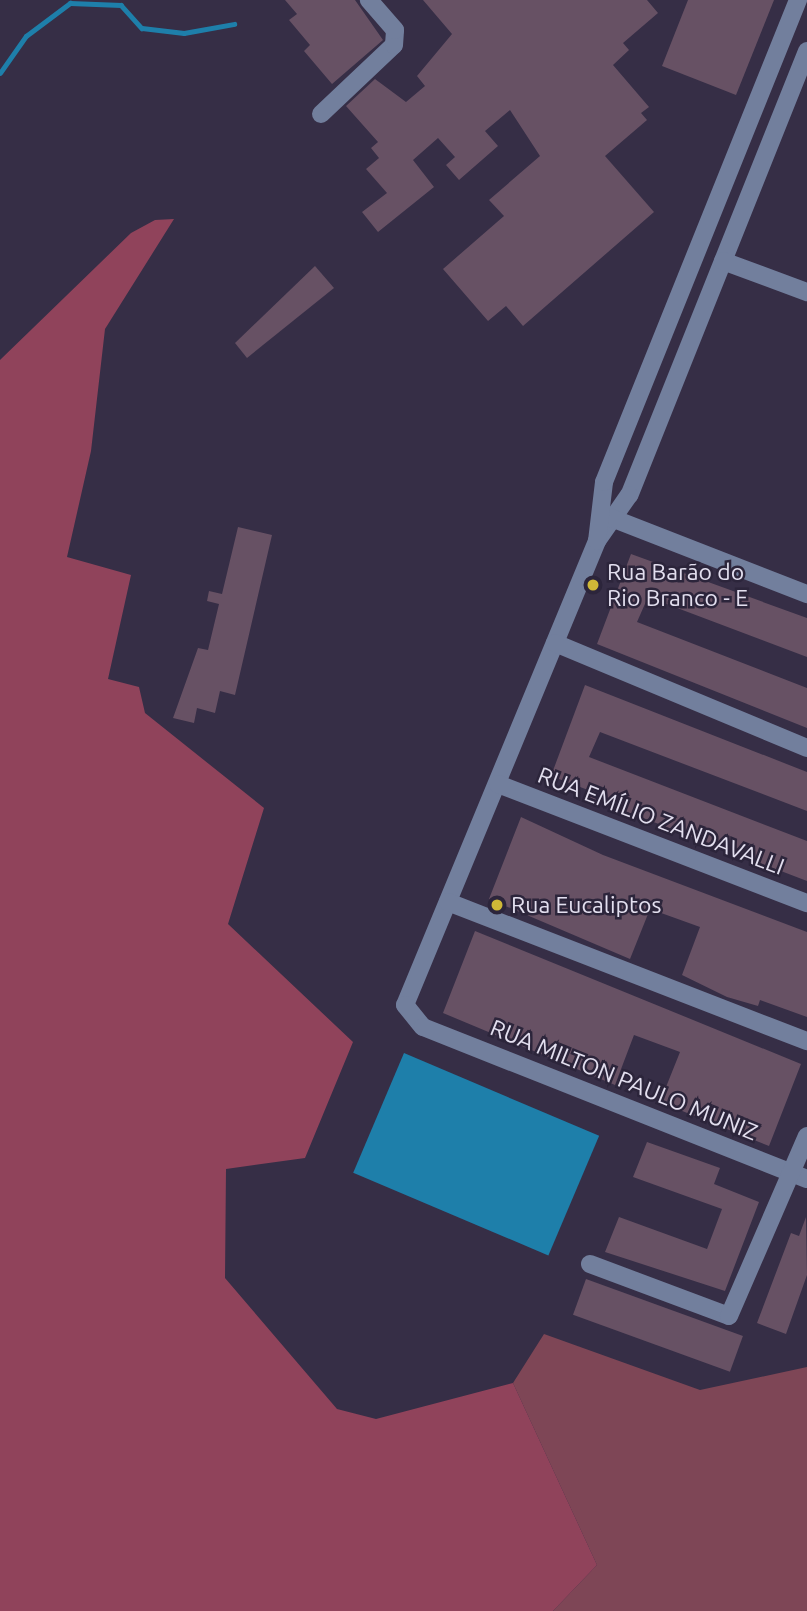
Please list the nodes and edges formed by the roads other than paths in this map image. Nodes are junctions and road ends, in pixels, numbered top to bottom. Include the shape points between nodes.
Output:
1 (369, 0) edge
2 (798, 0) edge
3 (807, 51) edge
4 (321, 114) dead end
5 (723, 261) junction
6 (684, 283) junction
7 (807, 292) edge
8 (709, 295) junction
9 (606, 516) junction
10 (807, 594) edge
11 (555, 643) junction
12 (807, 748) edge
13 (498, 784) junction
14 (448, 902) junction
15 (807, 903) edge
16 (807, 1041) edge
17 (807, 1136) edge
18 (799, 1176) edge
19 (590, 1264) dead end

1 - 4 street via 395,30 394,45
2 - 6 street
3 - 5 street
5 - 7 street
5 - 8 street
6 - 8 street
6 - 9 street via 604,482
8 - 9 street
9 - 10 street
9 - 11 street
11 - 12 street
11 - 13 street
13 - 14 street
13 - 15 street, RUA EMÍLIO ZANDAVALLI
14 - 16 street
14 - 18 street, RUA MILTON PAULO MUNIZ via 404,1005 423,1027
17 - 18 street
18 - 19 street via 736,1310 717,1316

